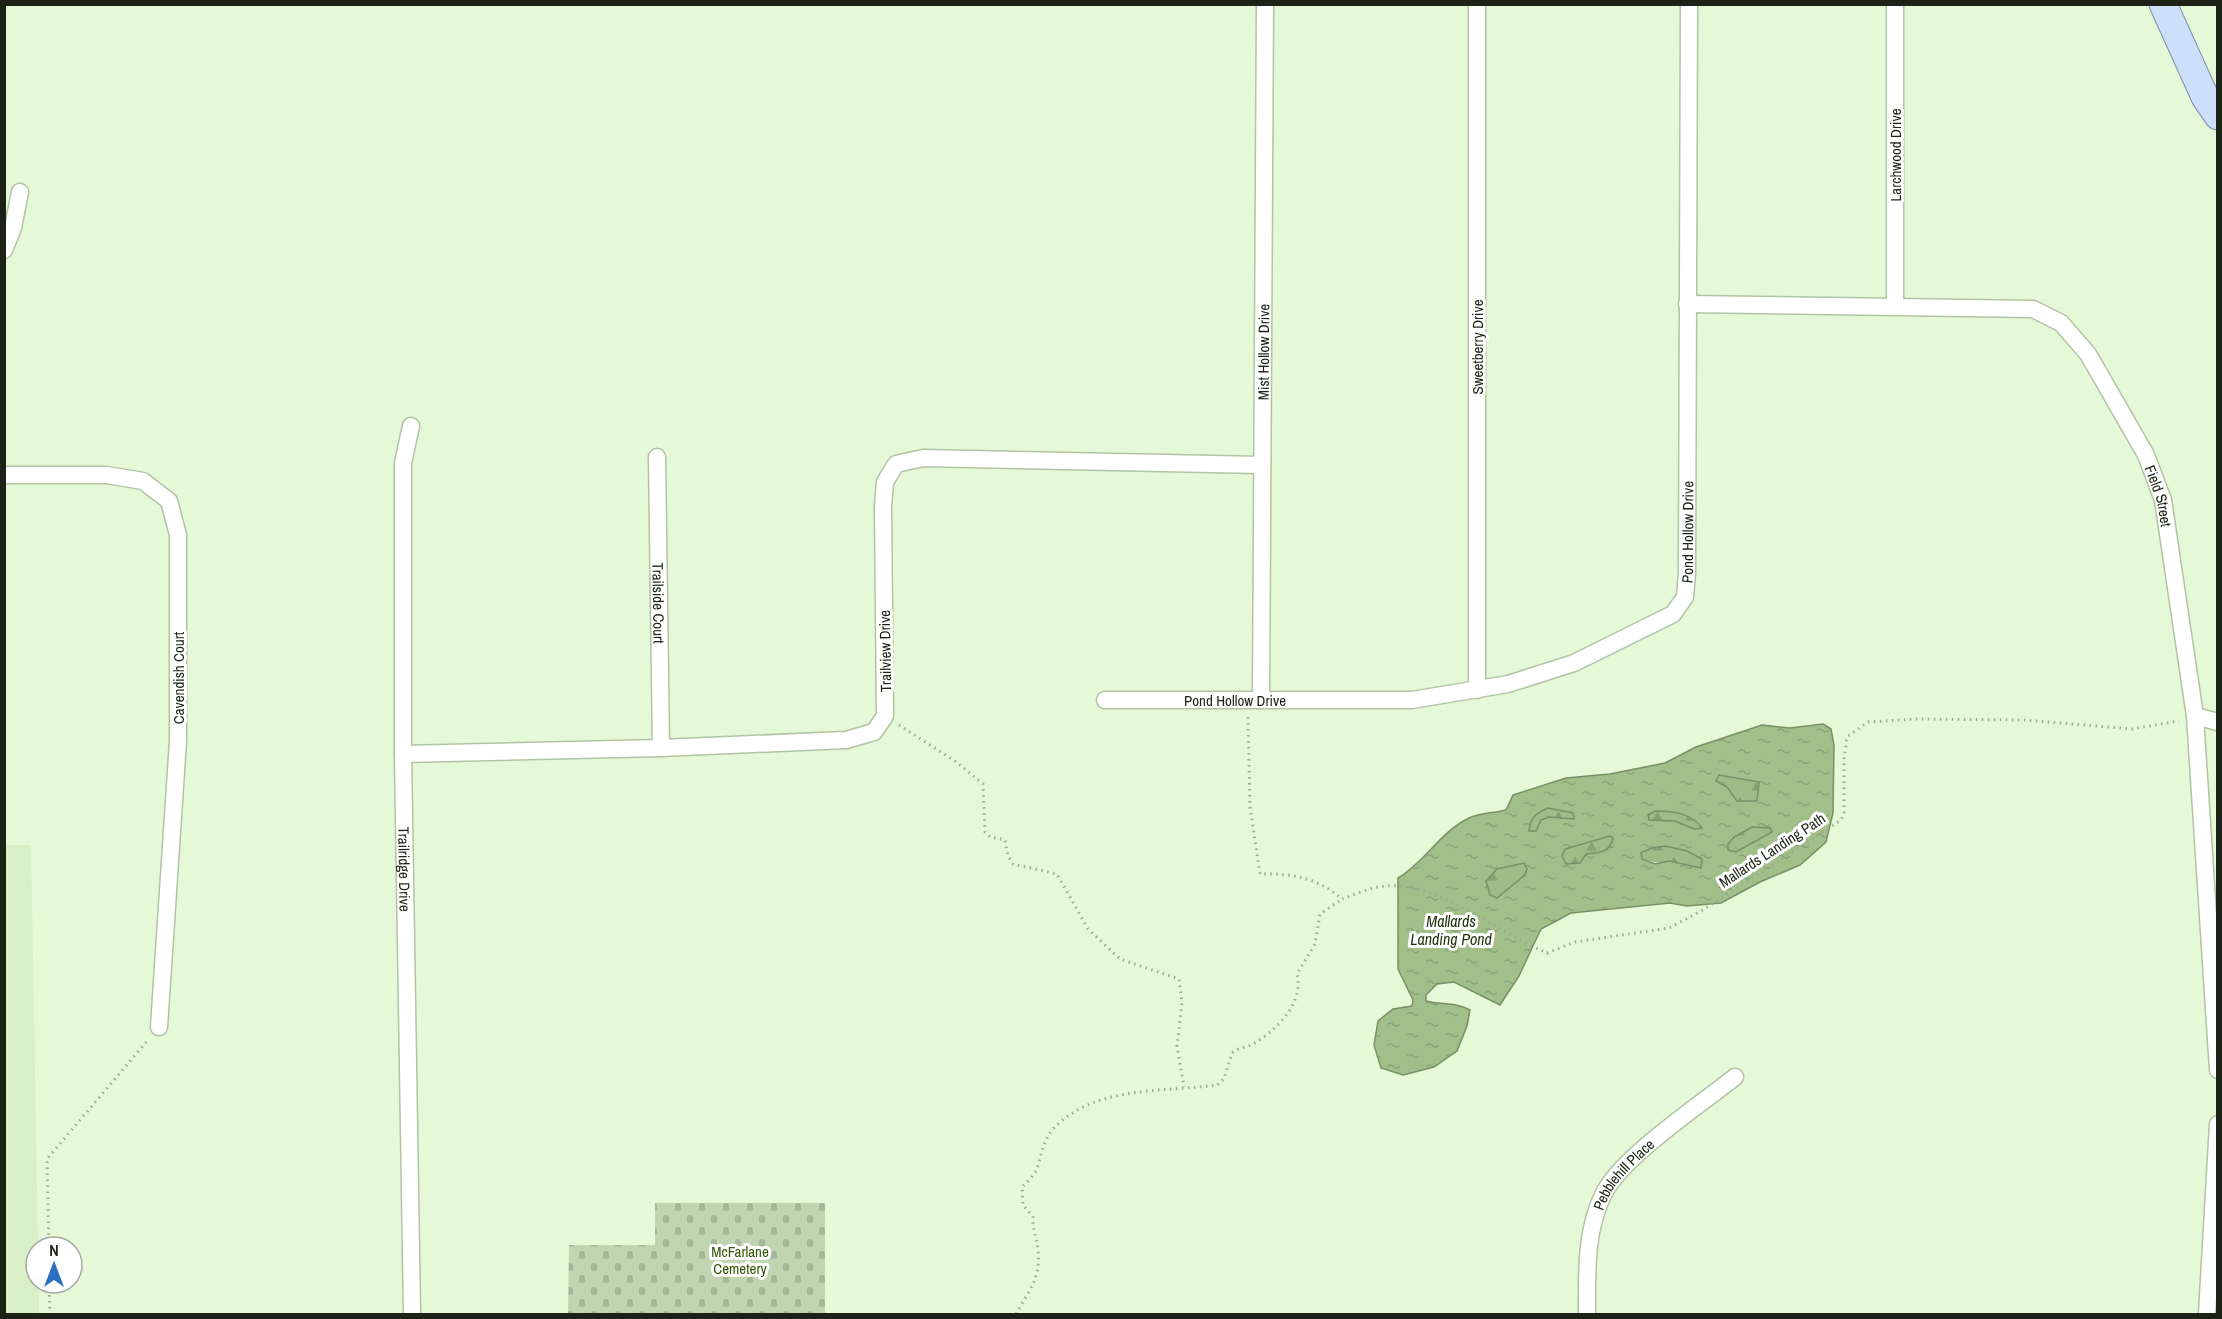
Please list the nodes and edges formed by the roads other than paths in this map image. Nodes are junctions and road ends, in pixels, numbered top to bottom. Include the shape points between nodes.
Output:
1 (1265, 4) edge
2 (1477, 4) edge
3 (1689, 4) edge
4 (1895, 4) edge
5 (2163, 4) edge
6 (2217, 116) edge
7 (20, 192) dead end
8 (4, 250) edge
9 (1687, 304) junction
10 (1895, 306) junction
11 (411, 426) dead end
12 (657, 457) dead end
13 (1261, 465) junction
14 (4, 475) edge
15 (1477, 690) junction
16 (1105, 700) dead end
17 (1254, 700) junction
18 (2195, 716) junction
19 (2217, 722) edge
20 (661, 748) junction
21 (403, 754) junction
22 (159, 1027) road end
23 (2217, 1070) edge
24 (1735, 1077) dead end
25 (2217, 1124) edge
26 (412, 1314) edge
27 (1587, 1314) edge
28 (2206, 1314) edge

1 - 13 street, Mist Hollow Drive
2 - 15 street, Sweetberry Drive
3 - 9 street, Pond Hollow Drive
4 - 10 street, Larchwood Drive
5 - 6 main road
7 - 8 street
9 - 10 street, Field Street
9 - 15 street, Pond Hollow Drive via 1685,597 1673,614 1574,663
10 - 18 street, Field Street via 2033,309 2061,323 2088,354 2146,455 2163,500
11 - 21 street, Trailridge Drive via 403,464
12 - 20 street, Trailside Court
13 - 17 street, Mist Hollow Drive
13 - 20 street, Trailview Drive via 922,458 896,464 885,482 883,506 885,716 874,732 846,740
14 - 22 street, Cavendish Court via 107,475 143,481 169,501 178,535 178,741
15 - 17 street, Pond Hollow Drive via 1412,700
16 - 17 street, Pond Hollow Drive
18 - 19 street
18 - 23 street, Field Street
20 - 21 street
21 - 26 street, Trailridge Drive
24 - 27 street, Pebblehill Place via 1627,1164 1605,1192 1592,1225
25 - 28 street

